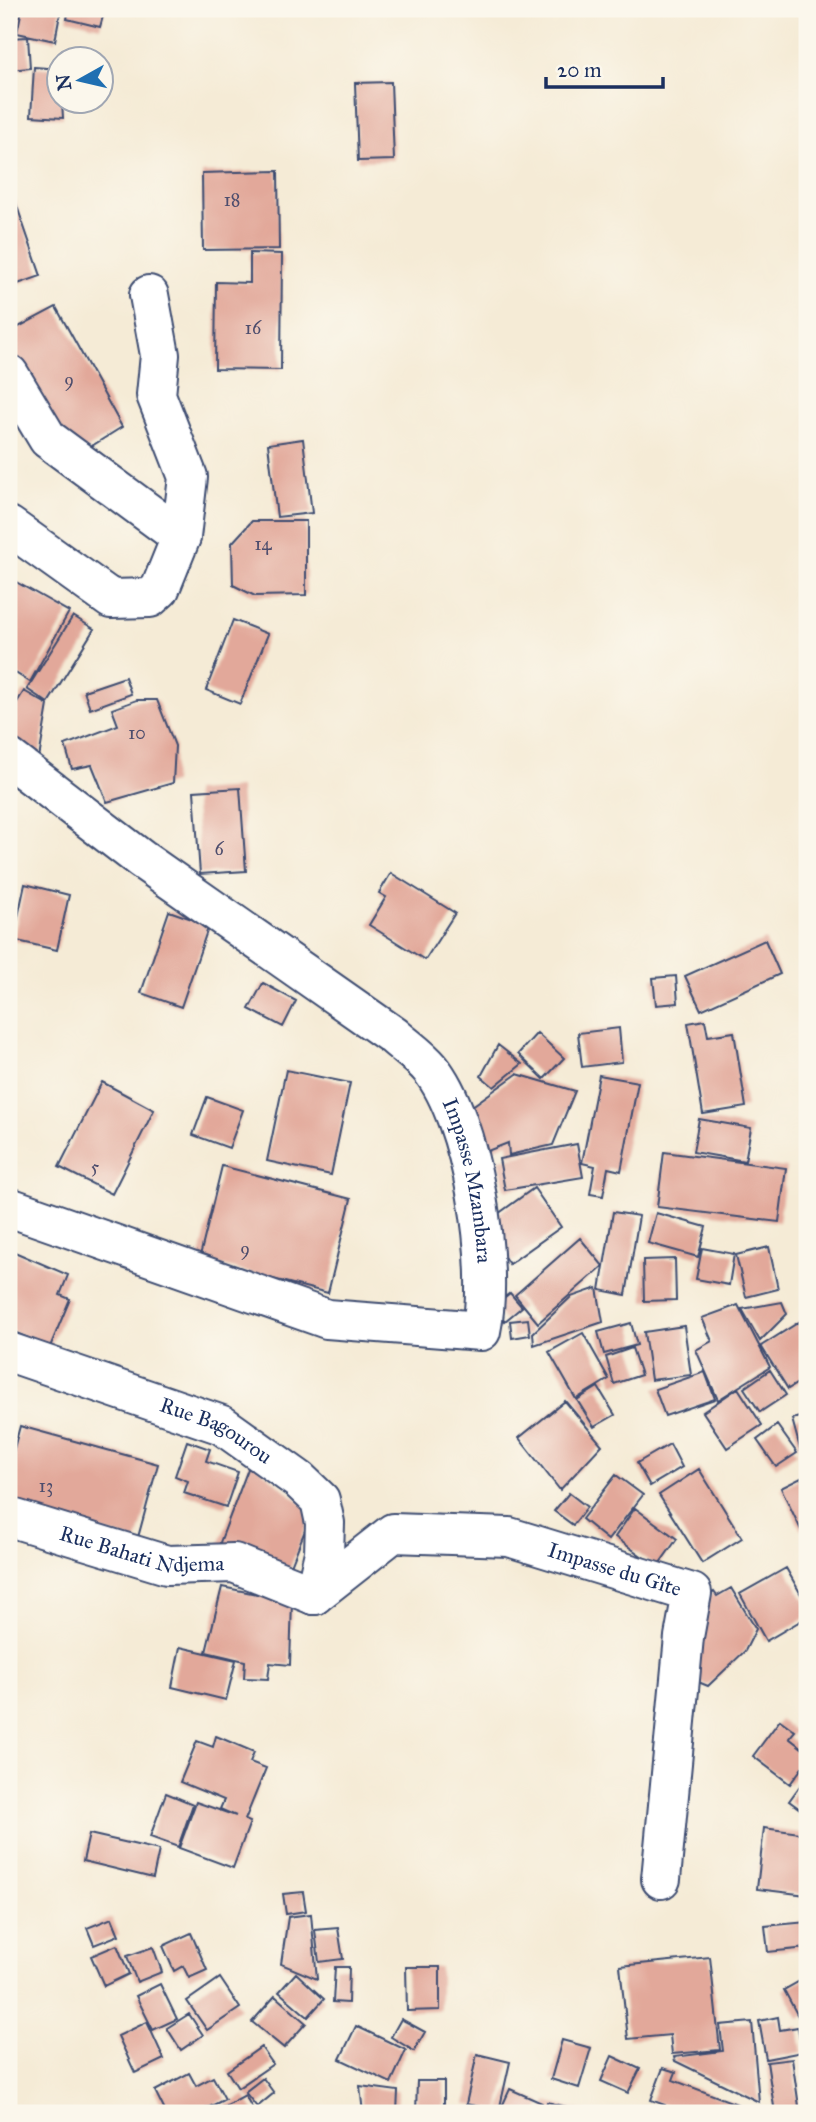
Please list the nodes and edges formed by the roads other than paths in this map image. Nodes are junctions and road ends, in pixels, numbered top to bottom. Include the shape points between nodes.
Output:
1 (149, 295) dead end
2 (9, 374) edge
3 (9, 526) edge
4 (181, 537) junction
5 (9, 758) edge
6 (9, 1207) edge
7 (9, 1352) edge
8 (9, 1517) edge
9 (314, 1595) junction
10 (662, 1879) dead end

1 - 4 street via 160,355 156,395 188,477
2 - 4 street via 48,439
3 - 4 street via 111,599 129,601 150,598 160,589
5 - 6 street, Impasse Mzambara via 141,859 394,1036 430,1068 453,1110 478,1196 486,1263 481,1331 327,1319
7 - 9 street, Rue Bagourou via 222,1424 299,1480 320,1500 325,1522 324,1553
8 - 9 street, Rue Bahati Ndjema via 167,1565 234,1563
9 - 10 street, Impasse du Gîte via 393,1534 509,1537 692,1593

